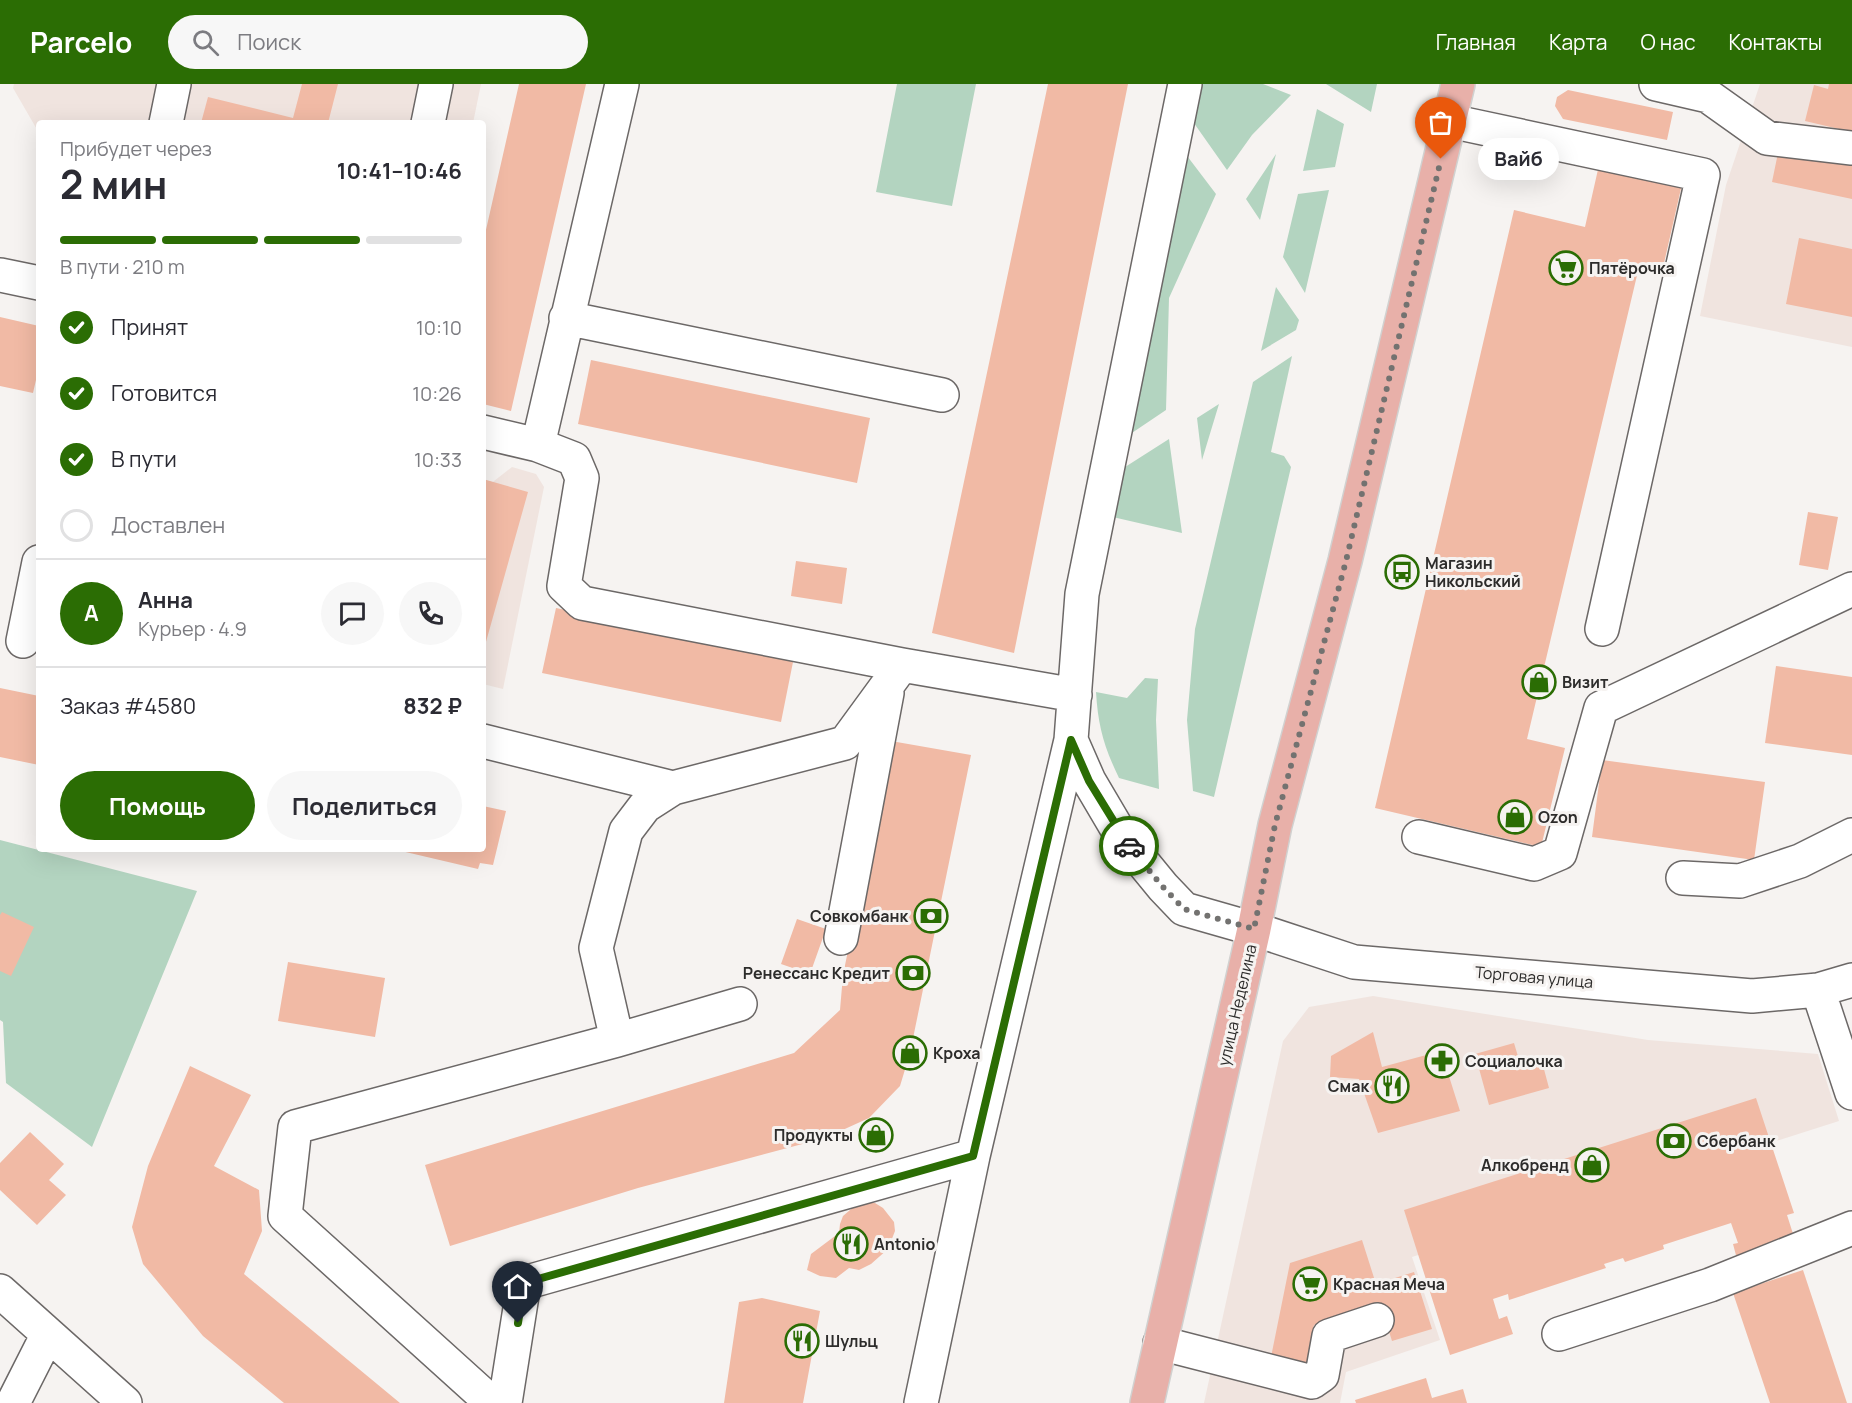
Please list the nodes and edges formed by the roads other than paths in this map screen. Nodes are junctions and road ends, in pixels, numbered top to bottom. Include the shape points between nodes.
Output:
1 (174, 84) edge
2 (436, 84) edge
3 (622, 84) edge
4 (1185, 84) edge
5 (1458, 84) edge
6 (1656, 84) edge
7 (167, 120) edge
8 (429, 120) edge
9 (1450, 121) junction
10 (1852, 148) edge
11 (0, 275) edge
12 (36, 282) edge
13 (566, 318) junction
14 (942, 394) dead end
15 (486, 433) edge
16 (538, 446) junction
17 (36, 575) edge
18 (1852, 589) edge
19 (1602, 629) dead end
20 (21, 640) edge
21 (895, 674) junction
22 (1075, 695) junction
23 (1071, 740) junction
24 (486, 742) edge
25 (673, 788) junction
26 (1852, 835) edge
27 (1419, 837) dead end
28 (1683, 878) dead end
29 (1254, 929) junction
30 (841, 938) dead end
31 (1852, 980) edge
32 (1818, 990) junction
33 (740, 1004) dead end
34 (617, 1040) junction
35 (1852, 1093) edge
36 (973, 1156) junction
37 (1852, 1228) edge
38 (0, 1291) edge
39 (1377, 1320) dead end
40 (48, 1334) junction
41 (1559, 1334) dead end
42 (1160, 1343) junction
43 (13, 1403) edge
44 (124, 1403) edge
45 (492, 1403) edge
46 (505, 1403) edge
47 (921, 1403) edge
48 (1147, 1403) edge

1 - 7 street
2 - 8 street
3 - 13 street
4 - 22 street via 1082,594
5 - 9 main road, улица Неделина
6 - 10 street via 1708,96 1767,138
9 - 19 street via 1703,175
9 - 29 main road, улица Неделина via 1346,561 1275,825
11 - 12 street
13 - 14 street
13 - 16 street
15 - 16 street
16 - 21 street via 574,459 582,478 564,586 582,603
17 - 20 street
18 - 27 street via 1601,708 1560,853 1534,864
21 - 22 street
21 - 25 street via 845,743
21 - 30 street
22 - 23 street
23 - 29 street, Торговая улица via 1089,781 1122,837 1184,909
23 - 36 street
24 - 25 street
25 - 34 street via 645,806 626,831 596,948
26 - 28 street via 1800,861 1740,881
29 - 32 street, Торговая улица via 1354,962 1752,996
29 - 42 main road, улица Неделина
31 - 32 street, Торговая улица
32 - 35 street
33 - 34 street
34 - 45 street via 295,1127 285,1216
36 - 46 street via 524,1283
36 - 47 street
37 - 41 street via 1710,1286
38 - 40 street
39 - 42 street via 1329,1336 1322,1375 1312,1382
40 - 43 street
40 - 44 street
42 - 48 main road, улица Неделина

